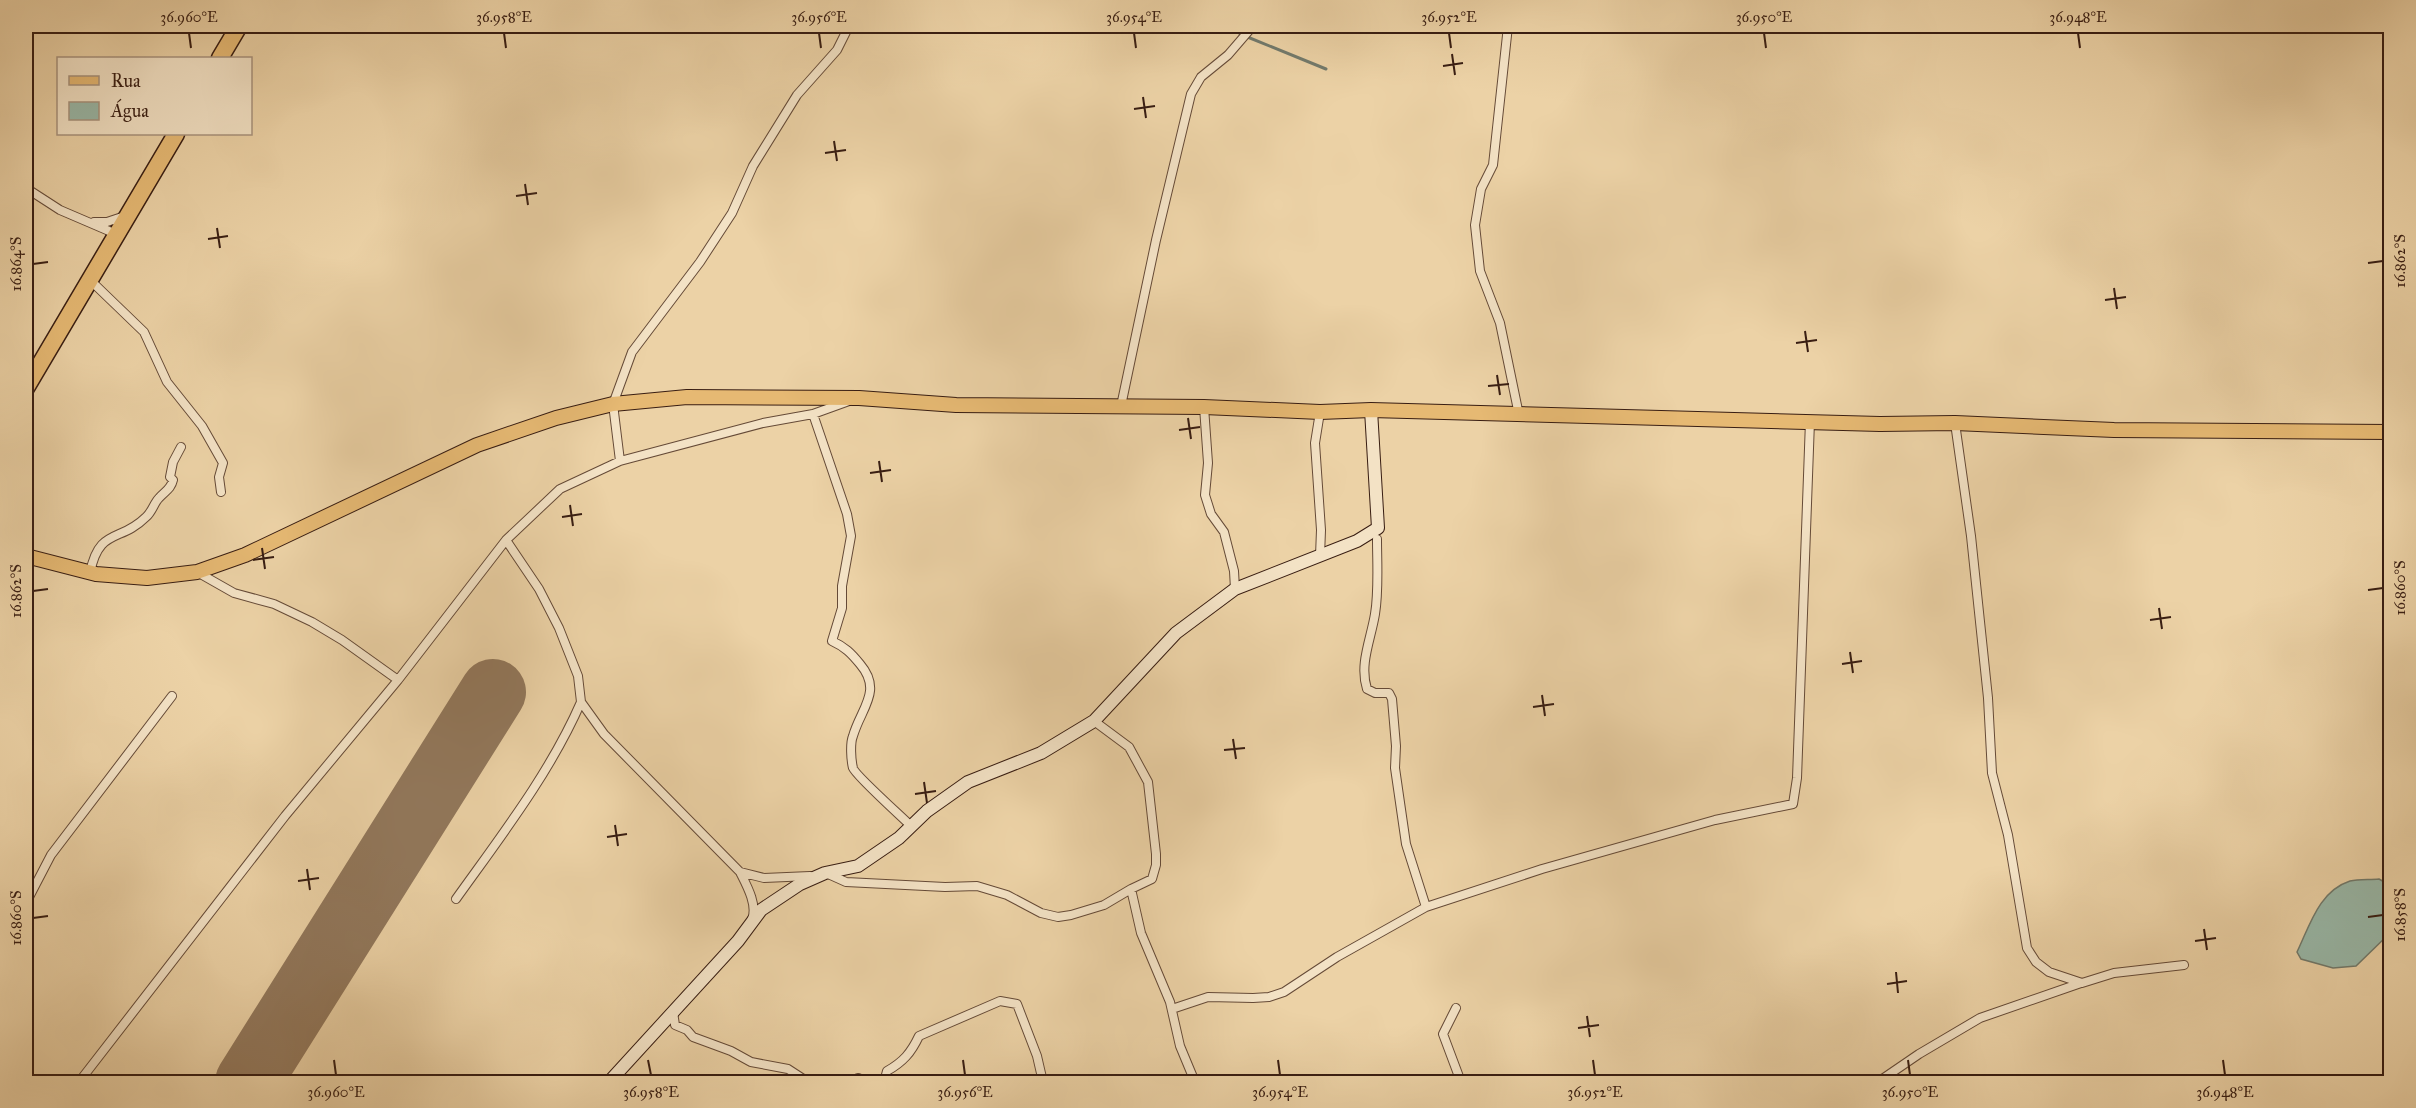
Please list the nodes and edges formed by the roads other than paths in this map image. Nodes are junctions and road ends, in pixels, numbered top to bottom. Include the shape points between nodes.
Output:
1 (239, 26) edge
2 (849, 26) edge
3 (1253, 26) edge
4 (1508, 26) edge
5 (1983, 26) edge
6 (1989, 26) edge
7 (221, 57) edge
8 (175, 135) edge
9 (26, 188) edge
10 (128, 215) junction
11 (76, 217) junction
12 (116, 234) junction
13 (89, 279) junction
14 (27, 380) edge
15 (859, 398) junction
16 (613, 404) junction
17 (1121, 406) junction
18 (1204, 407) junction
19 (1371, 410) junction
20 (1320, 412) junction
21 (813, 414) junction
22 (1519, 415) junction
23 (1810, 421) junction
24 (1955, 423) junction
25 (2391, 432) edge
26 (181, 447) dead end
27 (620, 461) junction
28 (221, 492) dead end
29 (1377, 539) dead end
30 (506, 540) junction
31 (26, 548) edge
32 (26, 556) edge
33 (1320, 556) junction
34 (42, 560) junction
35 (197, 572) junction
36 (90, 573) junction
37 (1235, 589) junction
38 (398, 680) junction
39 (172, 696) dead end
40 (581, 702) junction
41 (1094, 721) junction
42 (911, 826) junction
43 (740, 872) junction
44 (825, 873) junction
45 (1131, 889) junction
46 (456, 898) dead end
47 (26, 903) edge
48 (1426, 907) junction
49 (749, 926) junction
50 (2184, 965) dead end
51 (2082, 982) junction
52 (1456, 1008) dead end
53 (1172, 1009) junction
54 (673, 1012) junction
55 (79, 1083) edge
56 (609, 1083) edge
57 (808, 1083) edge
58 (850, 1083) edge
59 (868, 1083) edge
60 (878, 1083) edge
61 (1043, 1083) edge
62 (1195, 1083) edge
63 (1461, 1083) edge
64 (1878, 1083) edge

1 - 7 highway
2 - 16 street via 837,50 797,95 753,166 732,213 700,262 632,352
3 - 17 street via 1201,77 1191,94
4 - 22 street via 1493,165 1481,189 1475,225 1480,271 1500,323
5 - 6 street
8 - 10 highway
9 - 11 street
10 - 11 street via 96,223
10 - 12 highway
11 - 12 street
12 - 13 highway
13 - 14 highway
13 - 28 street via 144,332 167,382 202,426 224,463 219,477
15 - 16 main road via 687,397
15 - 17 main road via 956,405
15 - 21 street
16 - 27 street
16 - 35 main road via 556,418 477,445 255,551
17 - 18 main road
18 - 20 main road
18 - 37 street via 1208,463 1205,495 1210,514 1224,532
19 - 20 main road
19 - 22 main road
19 - 33 street via 1377,528 1357,542
20 - 33 street via 1315,443
21 - 27 street via 763,423
21 - 42 street via 851,536 842,608 832,640 848,649 866,671 870,684 871,694 852,738 853,769
22 - 23 main road
23 - 24 main road
23 - 48 street via 1793,804 1715,820
24 - 25 main road
24 - 51 street via 1971,536 1992,772 2008,835 2027,948 2049,972
26 - 36 street via 173,462 172,486 147,516 107,538 94,554
27 - 30 street via 560,489
29 - 48 street via 1375,613 1364,678 1367,688 1389,693 1392,699 1395,768 1406,844
30 - 38 street
30 - 40 street via 559,628 578,676
31 - 34 main road
32 - 34 main road
33 - 37 street
34 - 36 main road
35 - 36 main road via 147,578
35 - 38 street via 234,593 274,604 312,622
37 - 41 street via 1176,633
38 - 55 street via 285,816
39 - 47 street via 51,855
40 - 43 street via 604,734
40 - 46 street via 566,738
41 - 42 street via 1041,753 968,782
41 - 45 street via 1129,747 1149,786 1156,866 1152,879
42 - 44 street via 858,866
43 - 44 street via 764,878
43 - 49 street via 755,913
44 - 45 street via 846,882 977,886 1058,917 1104,905
44 - 49 street via 761,910
45 - 53 street via 1141,933
48 - 53 street via 1284,992 1269,997 1208,997
49 - 54 street
50 - 51 street via 2114,973
51 - 64 street via 1980,1018
52 - 63 street via 1443,1034
53 - 62 street via 1180,1046
54 - 56 street
54 - 57 street via 675,1025 693,1037 751,1062 788,1069
58 - 59 street via 858,1078
60 - 61 street via 884,1082 887,1071 903,1062 919,1036 1000,1001 1017,1004

